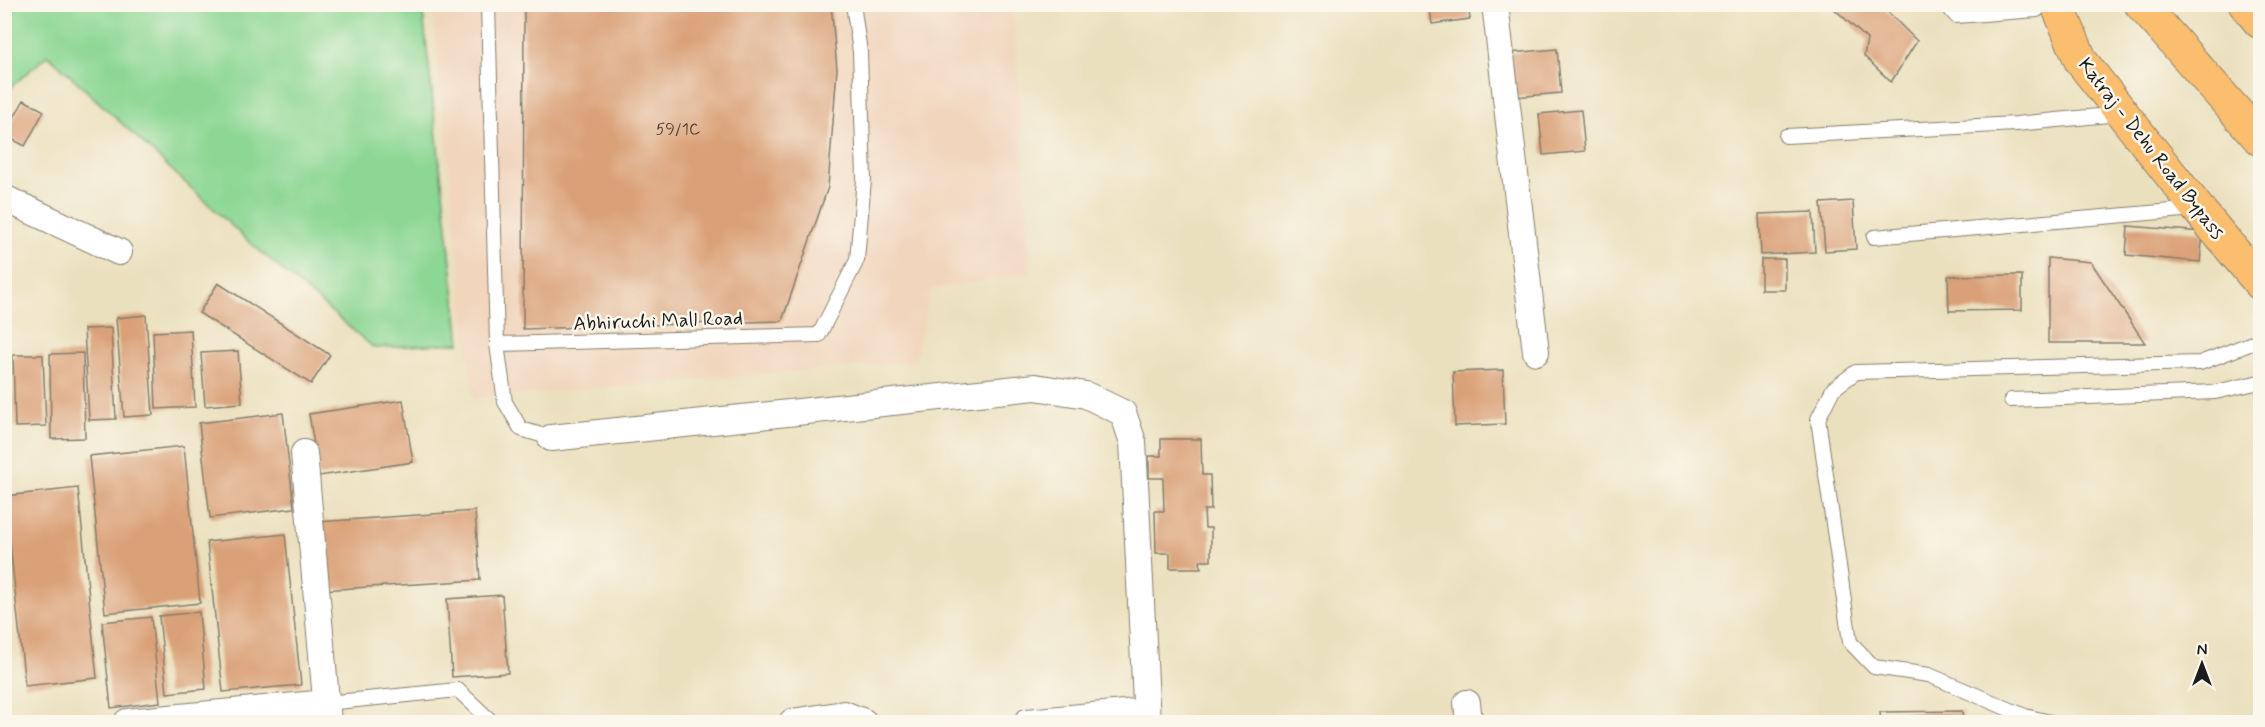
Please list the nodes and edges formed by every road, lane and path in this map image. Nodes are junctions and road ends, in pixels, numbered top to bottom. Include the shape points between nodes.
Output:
1 (488, 4) edge
2 (853, 4) edge
3 (1495, 4) edge
4 (1946, 4) edge
5 (2141, 4) edge
6 (2245, 4) edge
7 (2042, 6) edge
8 (2260, 22) edge
9 (2123, 113) junction
10 (1786, 136) dead end
11 (2260, 139) edge
12 (4, 198) edge
13 (2198, 209) junction
14 (1874, 237) dead end
15 (119, 252) dead end
16 (2260, 283) edge
17 (2260, 340) edge
18 (498, 344) junction
19 (1536, 352) dead end
20 (2260, 382) edge
21 (2011, 400) dead end
22 (551, 438) joint
23 (304, 453) dead end
24 (327, 713) edge
25 (1146, 717) edge
26 (127, 723) edge
27 (492, 723) edge
28 (792, 723) edge
29 (864, 723) edge
30 (1027, 723) edge
31 (2050, 723) edge

1 - 18 lane
2 - 18 lane, Abhiruchi Mall Road via 860,52 864,179 857,260 819,335
3 - 19 street
4 - 7 lane via 1956,16
5 - 11 highway
6 - 8 highway
7 - 9 highway, Katraj - Dehu Road Bypass
9 - 10 lane via 2016,124
9 - 13 highway, Katraj - Dehu Road Bypass
12 - 15 street
13 - 14 lane
13 - 16 highway, Katraj - Dehu Road Bypass
17 - 31 lane via 2200,363 1856,372 1833,389 1818,418 1850,642 1874,667 1929,675
18 - 22 lane via 505,402 521,429
20 - 21 lane via 2215,392
22 - 25 street via 1035,387 1086,395 1123,413 1133,442
23 - 24 street
24 - 26 street
24 - 27 lane via 458,690
25 - 30 street
28 - 29 street via 844,714

